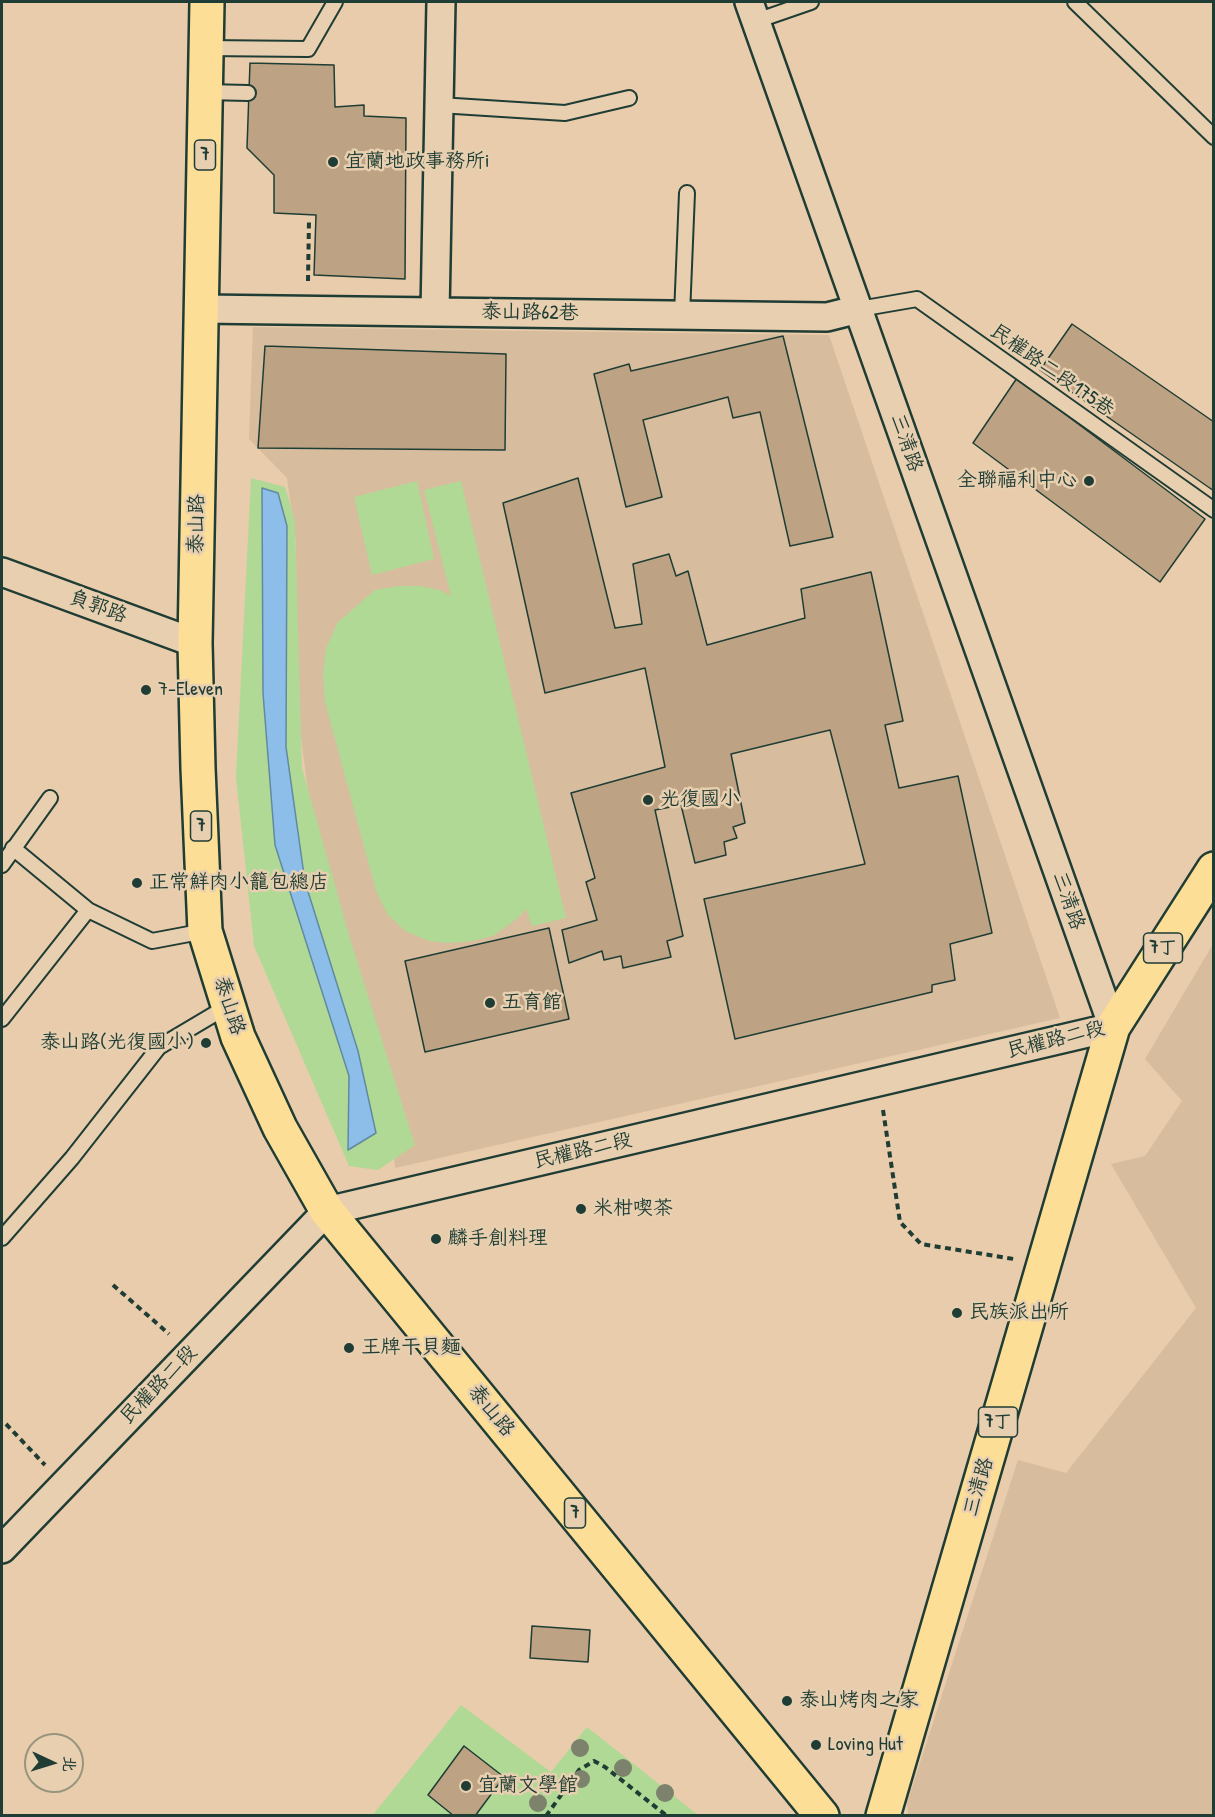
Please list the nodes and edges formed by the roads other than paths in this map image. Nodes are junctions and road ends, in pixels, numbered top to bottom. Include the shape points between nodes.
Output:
1 (207, 2) edge
2 (335, 2) edge
3 (441, 2) edge
4 (811, 2) edge
5 (1075, 2) edge
6 (753, 11) edge
7 (206, 48) junction
8 (206, 92) junction
9 (248, 93) dead end
10 (629, 98) dead end
11 (439, 105) junction
12 (1214, 137) edge
13 (687, 193) dead end
14 (201, 309) junction
15 (859, 309) junction
16 (435, 312) junction
17 (682, 315) junction
18 (1214, 510) edge
19 (2, 572) edge
20 (195, 642) junction
21 (50, 798) dead end
22 (13, 848) junction
23 (2, 865) edge
24 (1213, 871) edge
25 (88, 910) junction
26 (205, 931) junction
27 (229, 1006) junction
28 (2, 1019) edge
29 (1113, 1027) junction
30 (327, 1211) junction
31 (2, 1238) edge
32 (2, 1549) edge
33 (822, 1815) edge
34 (883, 1815) edge

1 - 7 main road, 泰山路 / 7
2 - 7 lane via 308,49
3 - 11 street
4 - 6 lane
5 - 12 lane
6 - 15 street, 三清路
7 - 8 main road, 泰山路 / 7
8 - 9 lane
8 - 14 main road, 泰山路 / 7
10 - 11 lane via 566,112
11 - 16 street
13 - 17 lane
14 - 16 street, 泰山路62巷
14 - 20 main road, 泰山路 / 7
15 - 17 street, 泰山路62巷 via 827,317
15 - 18 lane, 民權路二段175巷 via 917,299
15 - 29 street, 三清路
16 - 17 street, 泰山路62巷
19 - 20 street, 負郭路
20 - 26 main road, 泰山路 / 7
21 - 22 lane
22 - 23 lane
22 - 25 lane
24 - 29 main road, 民權路二段 / 7丁
25 - 26 lane via 152,941
25 - 28 lane
26 - 27 main road, 泰山路 / 7
27 - 30 main road, 泰山路 / 7 via 238,1037 280,1128
27 - 31 lane via 159,1047 72,1158
29 - 30 street, 民權路二段
29 - 34 main road, 三清路 / 7丁
30 - 32 street, 民權路二段
30 - 33 main road, 泰山路 / 7

